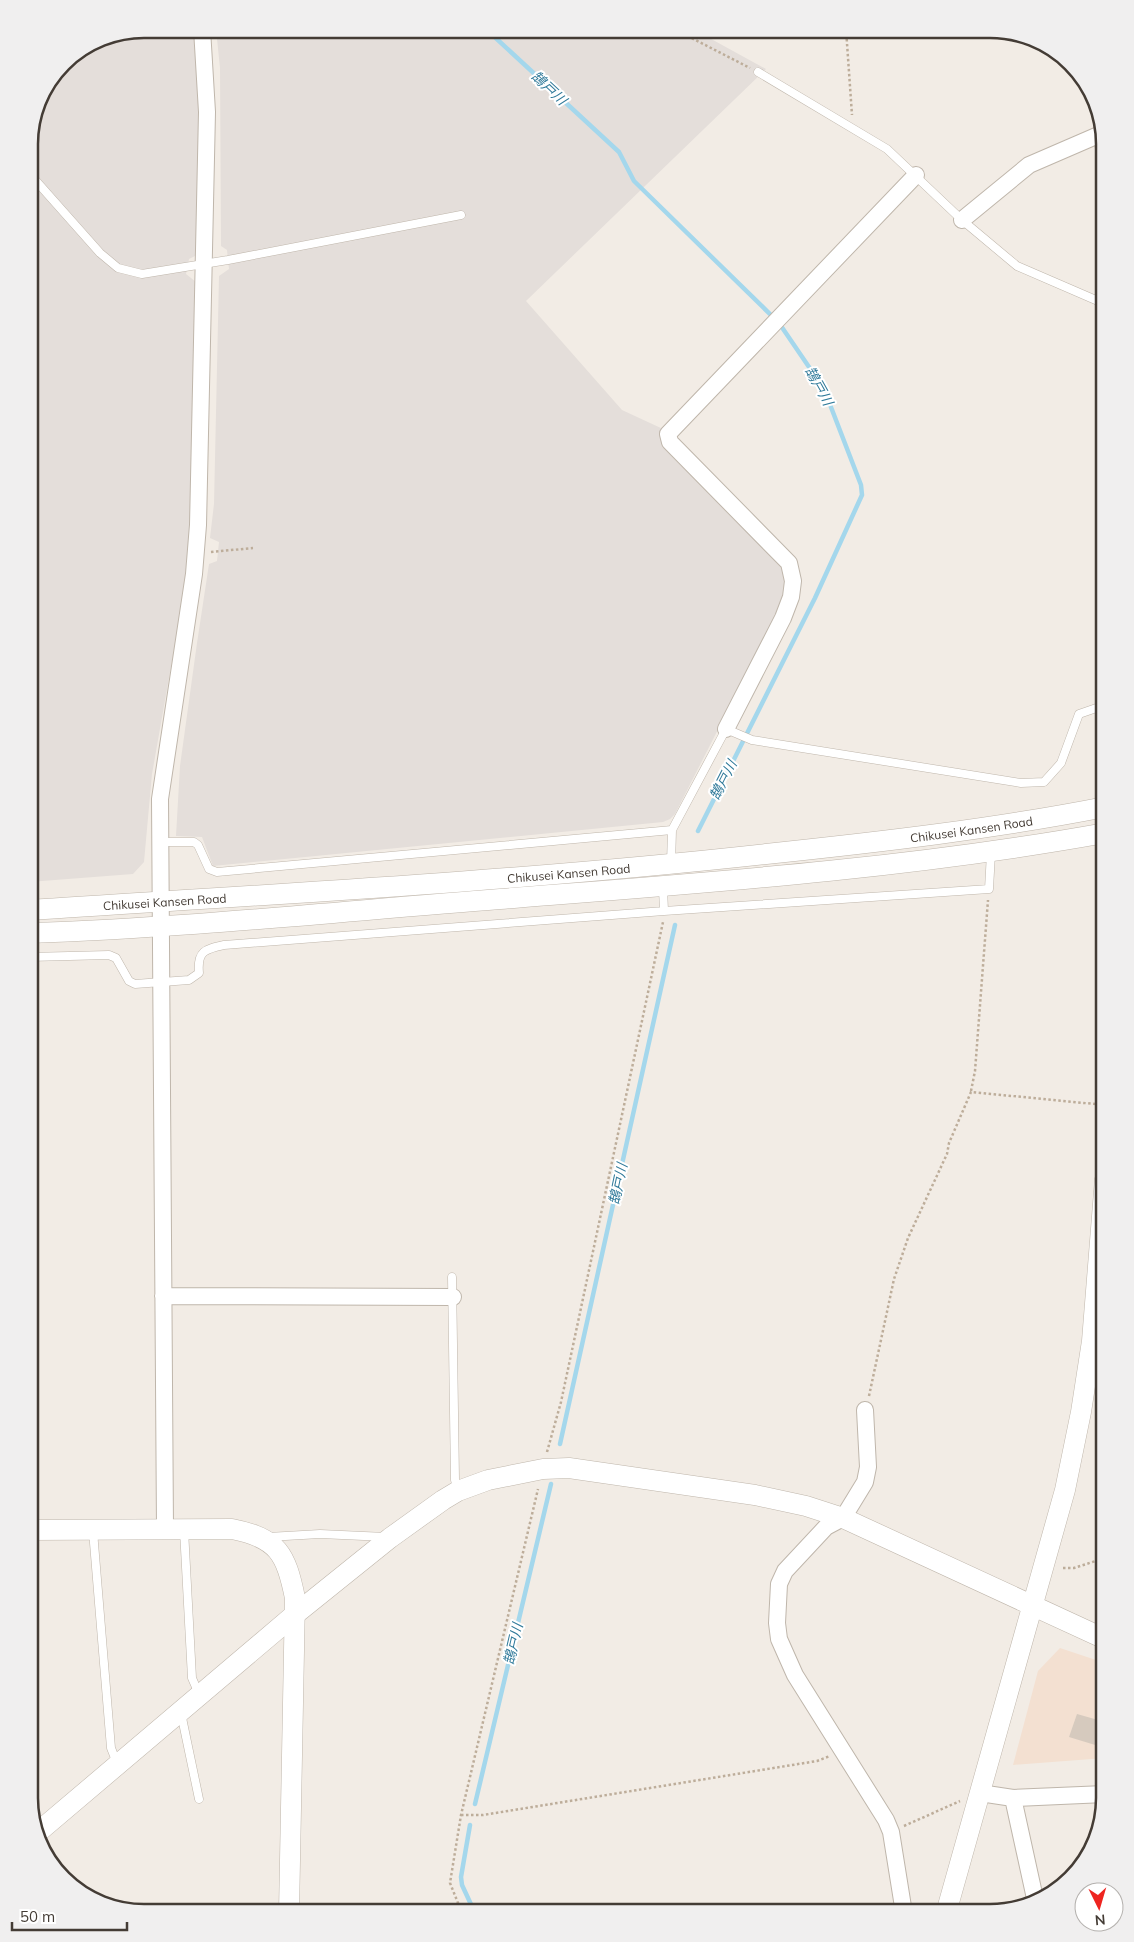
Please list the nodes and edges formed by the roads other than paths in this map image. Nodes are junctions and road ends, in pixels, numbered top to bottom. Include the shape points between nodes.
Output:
1 (203, 38) edge
2 (758, 72) road end
3 (1096, 136) edge
4 (916, 175) junction
5 (38, 183) edge
6 (461, 215) dead end
7 (962, 220) junction
8 (204, 264) junction
9 (1096, 300) edge
10 (1096, 707) edge
11 (726, 730) junction
12 (1096, 809) edge
13 (672, 830) junction
14 (1096, 834) edge
15 (159, 842) junction
16 (991, 852) junction
17 (671, 865) junction
18 (663, 886) junction
19 (160, 902) junction
20 (38, 909) edge
21 (664, 911) junction
22 (160, 926) junction
23 (38, 933) edge
24 (38, 957) edge
25 (161, 982) junction
26 (452, 1277) dead end
27 (163, 1296) junction
28 (453, 1297) junction
29 (1096, 1354) edge
30 (865, 1410) road end
31 (458, 1491) junction
32 (843, 1518) junction
33 (174, 1528) junction
34 (38, 1530) edge
35 (93, 1530) junction
36 (262, 1538) junction
37 (390, 1538) junction
38 (1033, 1605) junction
39 (293, 1616) junction
40 (1096, 1635) edge
41 (200, 1696) junction
42 (181, 1711) junction
43 (118, 1765) junction
44 (1096, 1794) edge
45 (978, 1798) junction
46 (1013, 1798) junction
47 (198, 1799) dead end
48 (42, 1829) edge
49 (1034, 1895) edge
50 (290, 1904) edge
51 (903, 1904) edge
52 (949, 1904) edge

1 - 8 street via 207,112
2 - 4 lane via 887,149
3 - 7 street via 1029,165
4 - 7 lane
4 - 11 street via 668,434 670,442 789,563 793,581 783,618
5 - 8 lane via 100,253 118,268 142,274
6 - 8 lane
7 - 9 lane via 1017,266
8 - 15 street via 197,551 161,781
10 - 11 lane via 1078,714 1061,763 1044,782 1021,783 752,740
11 - 13 lane
12 - 17 street, Chikusei Kansen Road via 940,834
13 - 15 lane via 217,872 208,869 194,842
13 - 17 lane
14 - 16 street, Chikusei Kansen Road
15 - 19 street
16 - 18 street, Chikusei Kansen Road
16 - 21 lane via 989,889
17 - 19 street, Chikusei Kansen Road
18 - 21 lane
18 - 22 street, Chikusei Kansen Road
19 - 20 street, Chikusei Kansen Road
19 - 22 street
21 - 25 lane via 224,945 202,954 199,973 189,980
22 - 23 street, Chikusei Kansen Road
22 - 25 street
24 - 25 lane via 109,955 116,958 129,981 136,984
25 - 27 street
26 - 28 lane
27 - 28 street
27 - 33 street
28 - 31 lane via 455,1480
29 - 38 street via 1065,1490
30 - 32 street via 868,1467 865,1482
31 - 32 street via 488,1480 543,1469 569,1468 738,1492 806,1506
31 - 37 street
32 - 38 street
32 - 51 street via 826,1527 785,1571 779,1584 779,1639 795,1675 891,1832
33 - 35 street
33 - 36 street via 232,1528
33 - 41 lane via 192,1678
34 - 35 street
35 - 43 lane via 111,1748
36 - 37 lane via 320,1534
36 - 39 street via 288,1565 295,1598
37 - 39 street
38 - 40 street
38 - 45 street
39 - 41 street
39 - 50 street
41 - 42 street
42 - 43 street
42 - 47 lane
43 - 48 street
44 - 46 street
45 - 46 street
45 - 52 street
46 - 49 street

